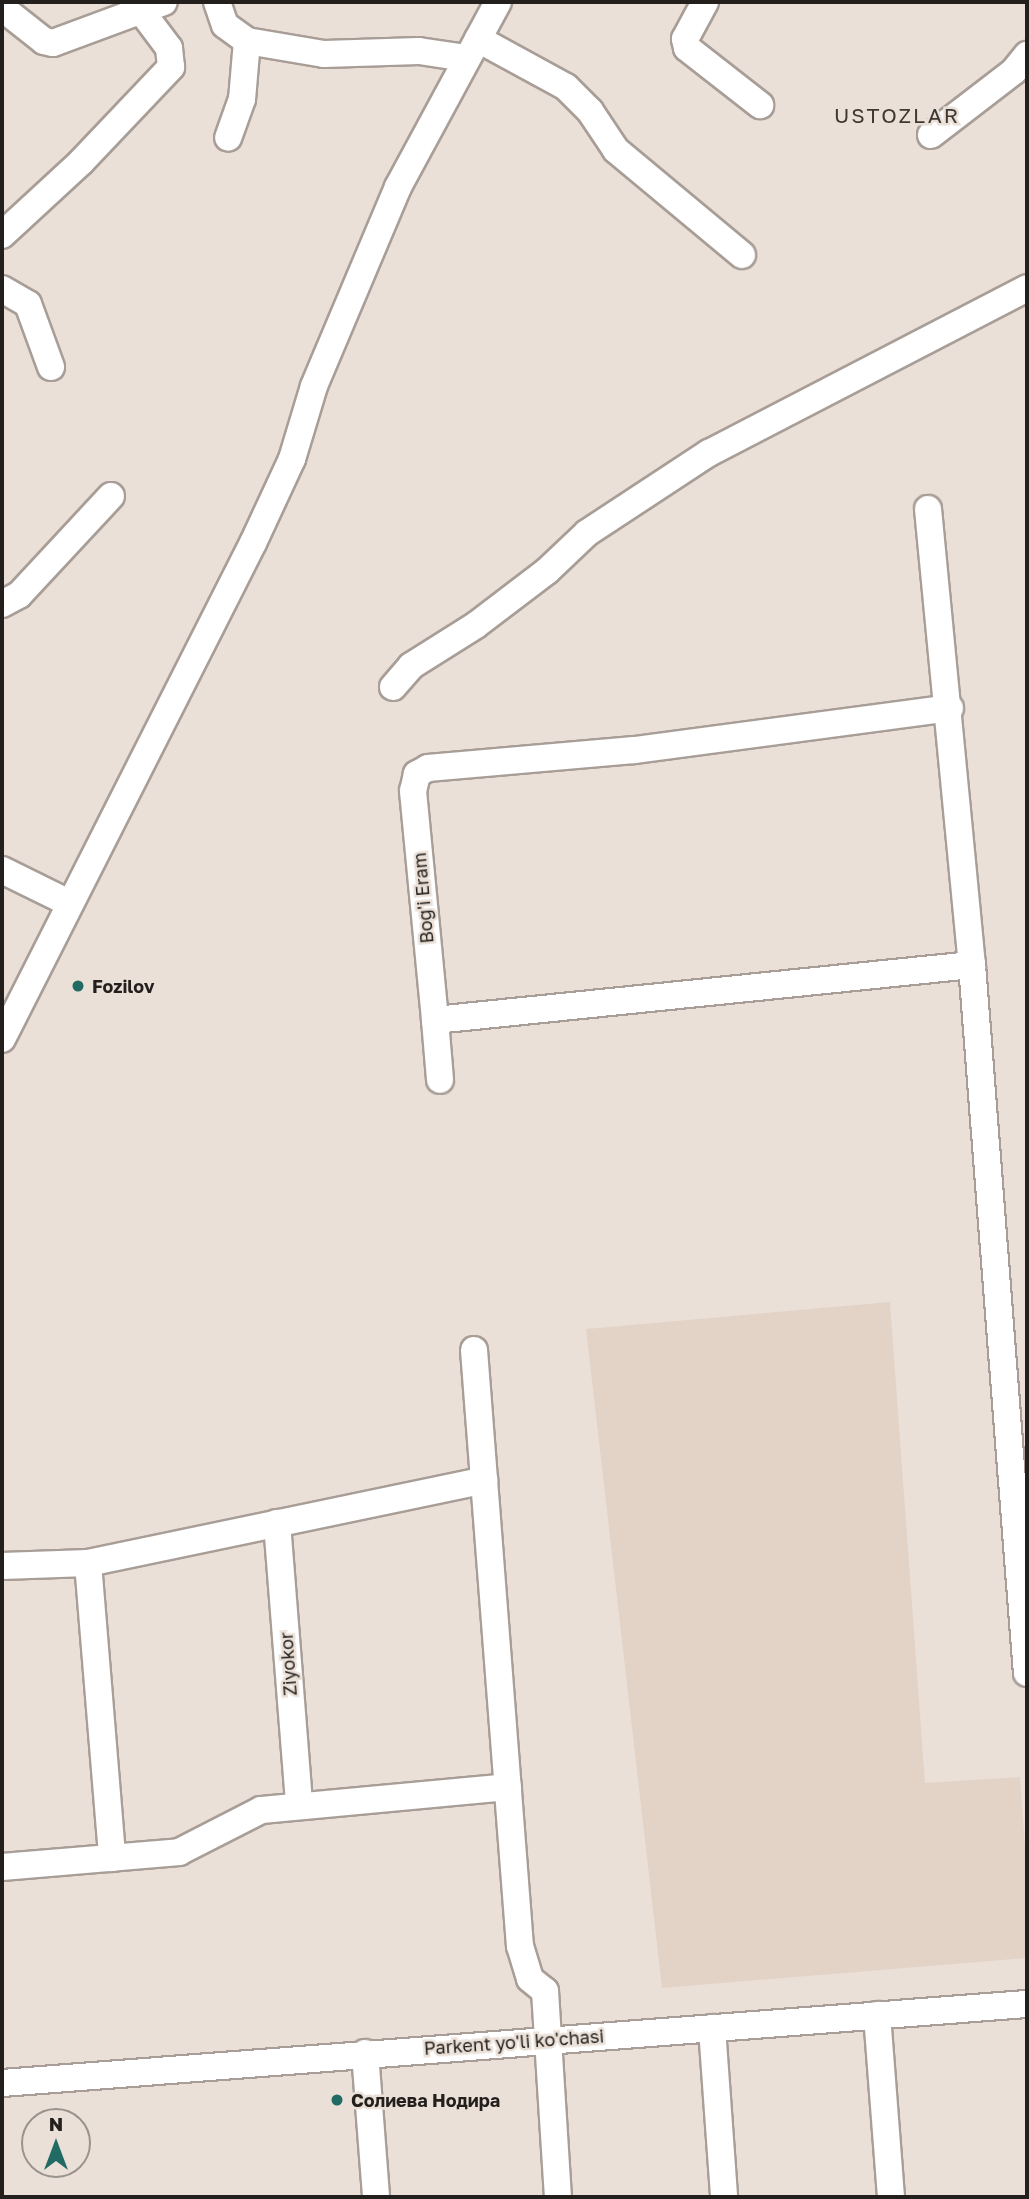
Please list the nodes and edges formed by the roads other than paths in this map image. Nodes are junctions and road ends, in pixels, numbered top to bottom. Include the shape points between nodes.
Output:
1 (217, 2) edge
2 (498, 2) edge
3 (705, 2) edge
4 (153, 7) edge
5 (6, 11) dead end
6 (247, 41) junction
7 (472, 48) junction
8 (1027, 54) edge
9 (760, 105) dead end
10 (931, 135) dead end
11 (229, 138) dead end
12 (2, 235) edge
13 (741, 256) dead end
14 (1027, 288) edge
15 (2, 289) edge
16 (51, 367) dead end
17 (111, 496) dead end
18 (929, 509) dead end
19 (2, 604) edge
20 (393, 687) dead end
21 (950, 708) junction
22 (2, 870) edge
23 (69, 903) junction
24 (972, 965) junction
25 (435, 1020) junction
26 (2, 1040) edge
27 (440, 1080) dead end
28 (474, 1350) dead end
29 (484, 1480) junction
30 (277, 1523) junction
31 (88, 1563) junction
32 (2, 1566) edge
33 (1027, 1673) edge
34 (508, 1787) junction
35 (299, 1805) junction
36 (112, 1858) junction
37 (2, 1867) edge
38 (1027, 1990) edge
39 (1027, 2004) edge
40 (877, 2015) junction
41 (712, 2028) junction
42 (548, 2031) junction
43 (365, 2053) junction
44 (2, 2065) edge
45 (2, 2083) edge
46 (376, 2197) edge
47 (558, 2197) edge
48 (724, 2197) edge
49 (891, 2197) edge

1 - 6 street via 225,24
2 - 7 street
3 - 9 street via 685,39 687,48
4 - 5 street via 53,43
4 - 12 street via 169,48 171,67 81,162
6 - 7 street via 324,54
6 - 11 street via 242,99
7 - 13 street via 566,87 590,111 616,150
7 - 23 street via 398,187 314,386 281,483
8 - 10 street via 1014,71
14 - 20 street via 709,453 587,533 486,617 411,666
15 - 16 street via 28,304
17 - 19 street via 19,595
18 - 21 street
21 - 24 street
21 - 25 street, Bog'i Eram via 634,750 428,768 418,774 413,791
22 - 23 street
23 - 26 street
24 - 25 street
24 - 33 street
25 - 27 street
28 - 29 street
29 - 30 street
29 - 34 street
30 - 31 street
30 - 35 street, Ziyokor
31 - 32 street
31 - 36 street
34 - 35 street
34 - 42 street via 520,1946 530,1979 545,1991
35 - 36 street via 261,1810 179,1852
36 - 37 street
38 - 42 street, Parkent yo'li ko'chasi
39 - 40 street, Parkent yo'li ko'chasi
40 - 41 street, Parkent yo'li ko'chasi
40 - 49 street
41 - 42 street, Parkent yo'li ko'chasi
41 - 48 street
42 - 43 street, Parkent yo'li ko'chasi
42 - 44 street, Parkent yo'li ko'chasi
42 - 47 street
43 - 45 street, Parkent yo'li ko'chasi
43 - 46 street

